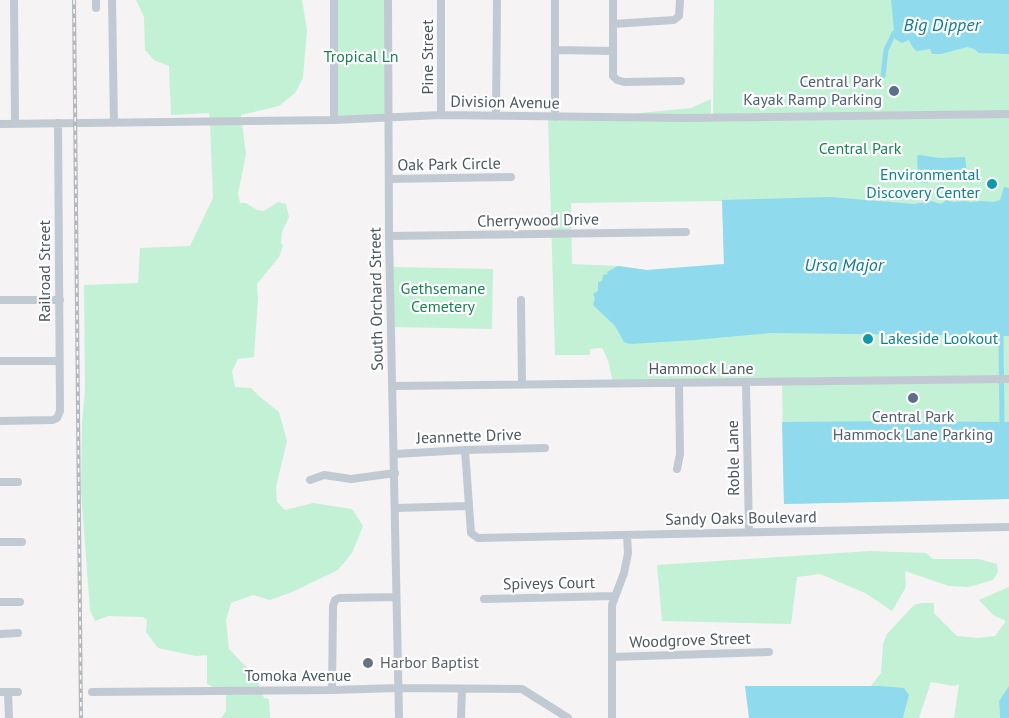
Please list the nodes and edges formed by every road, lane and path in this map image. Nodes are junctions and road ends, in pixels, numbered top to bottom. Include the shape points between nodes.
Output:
1 (14, 0) edge
2 (112, 0) edge
3 (334, 0) edge
4 (388, 0) edge
5 (441, 0) edge
6 (497, 0) edge
7 (555, 0) edge
8 (613, 0) edge
9 (680, 0) edge
10 (613, 24) junction
11 (556, 50) junction
12 (613, 51) junction
13 (681, 81) dead end
14 (1009, 114) edge
15 (441, 115) junction
16 (496, 115) junction
17 (555, 117) junction
18 (388, 118) junction
19 (334, 120) junction
20 (58, 123) junction
21 (114, 123) junction
22 (0, 124) edge
23 (15, 124) junction
24 (511, 177) dead end
25 (388, 179) junction
26 (687, 232) dead end
27 (389, 236) junction
28 (0, 300) edge
29 (60, 300) junction
30 (521, 300) dead end
31 (0, 361) edge
32 (59, 361) junction
33 (1005, 379) edge
34 (679, 383) junction
35 (746, 383) junction
36 (522, 384) junction
37 (393, 386) junction
38 (0, 421) edge
39 (545, 448) dead end
40 (465, 450) junction
41 (395, 454) junction
42 (676, 469) dead end
43 (395, 473) junction
44 (310, 480) dead end
45 (0, 482) edge
46 (18, 482) dead end
47 (468, 506) junction
48 (396, 508) junction
49 (1008, 527) edge
50 (749, 532) junction
51 (627, 535) junction
52 (0, 542) edge
53 (22, 542) dead end
54 (615, 596) junction
55 (396, 597) junction
56 (484, 599) dead end
57 (0, 602) edge
58 (20, 602) dead end
59 (18, 633) dead end
60 (0, 634) edge
61 (769, 652) dead end
62 (612, 657) junction
63 (398, 688) junction
64 (462, 689) junction
65 (332, 690) junction
66 (4, 692) edge
67 (18, 692) dead end
68 (92, 692) dead end
69 (9, 718) edge
70 (399, 718) edge
71 (461, 718) edge
72 (568, 718) edge
73 (612, 718) edge

1 - 23 street
2 - 21 street
3 - 19 street
4 - 18 street, South Orchard Street
5 - 15 street, Pine Street
6 - 16 street
7 - 11 street
8 - 10 street
9 - 10 street via 680,13 674,20
10 - 12 street
11 - 12 street
11 - 17 street
12 - 13 street via 613,76 617,81
14 - 17 street, Division Avenue
15 - 16 street, Division Avenue
15 - 18 street, Division Avenue
16 - 17 street, Division Avenue
18 - 19 street, Division Avenue
18 - 25 street, South Orchard Street
19 - 21 street, Division Avenue
20 - 21 street, Division Avenue
20 - 23 street, Division Avenue
20 - 29 street, Railroad Street
22 - 23 street, Division Avenue
24 - 25 street, Oak Park Circle
25 - 27 street, South Orchard Street
26 - 27 street, Cherrywood Drive
27 - 37 street, South Orchard Street
28 - 29 street
29 - 32 street, Railroad Street
30 - 36 street
31 - 32 street
32 - 38 street, Railroad Street via 57,418
33 - 35 street, Hammock Lane
34 - 35 street, Hammock Lane
34 - 36 street, Hammock Lane
34 - 42 street via 680,454
35 - 50 street, Roble Lane
36 - 37 street, Hammock Lane
37 - 41 street, South Orchard Street
39 - 40 street, Jeannette Drive
40 - 41 street, Jeannette Drive
40 - 47 street
41 - 43 street, South Orchard Street
43 - 44 street via 351,479 324,475
43 - 48 street, South Orchard Street
45 - 46 street
47 - 48 street
47 - 51 street, Sandy Oaks Boulevard via 471,533 476,537
48 - 55 street, South Orchard Street
49 - 50 street, Sandy Oaks Boulevard
50 - 51 street, Sandy Oaks Boulevard
51 - 54 street via 628,553
52 - 53 street
54 - 56 street, Spiveys Court
54 - 62 street
55 - 63 street, South Orchard Street
55 - 65 street via 335,600
57 - 58 street
59 - 60 street
61 - 62 street, Woodgrove Street
62 - 73 street
63 - 64 street, Tomoka Avenue
63 - 65 street, Tomoka Avenue
63 - 70 street, South Orchard Street
64 - 71 street
64 - 72 street, Tomoka Avenue via 522,689
65 - 68 street, Tomoka Avenue
66 - 67 street
66 - 69 street

